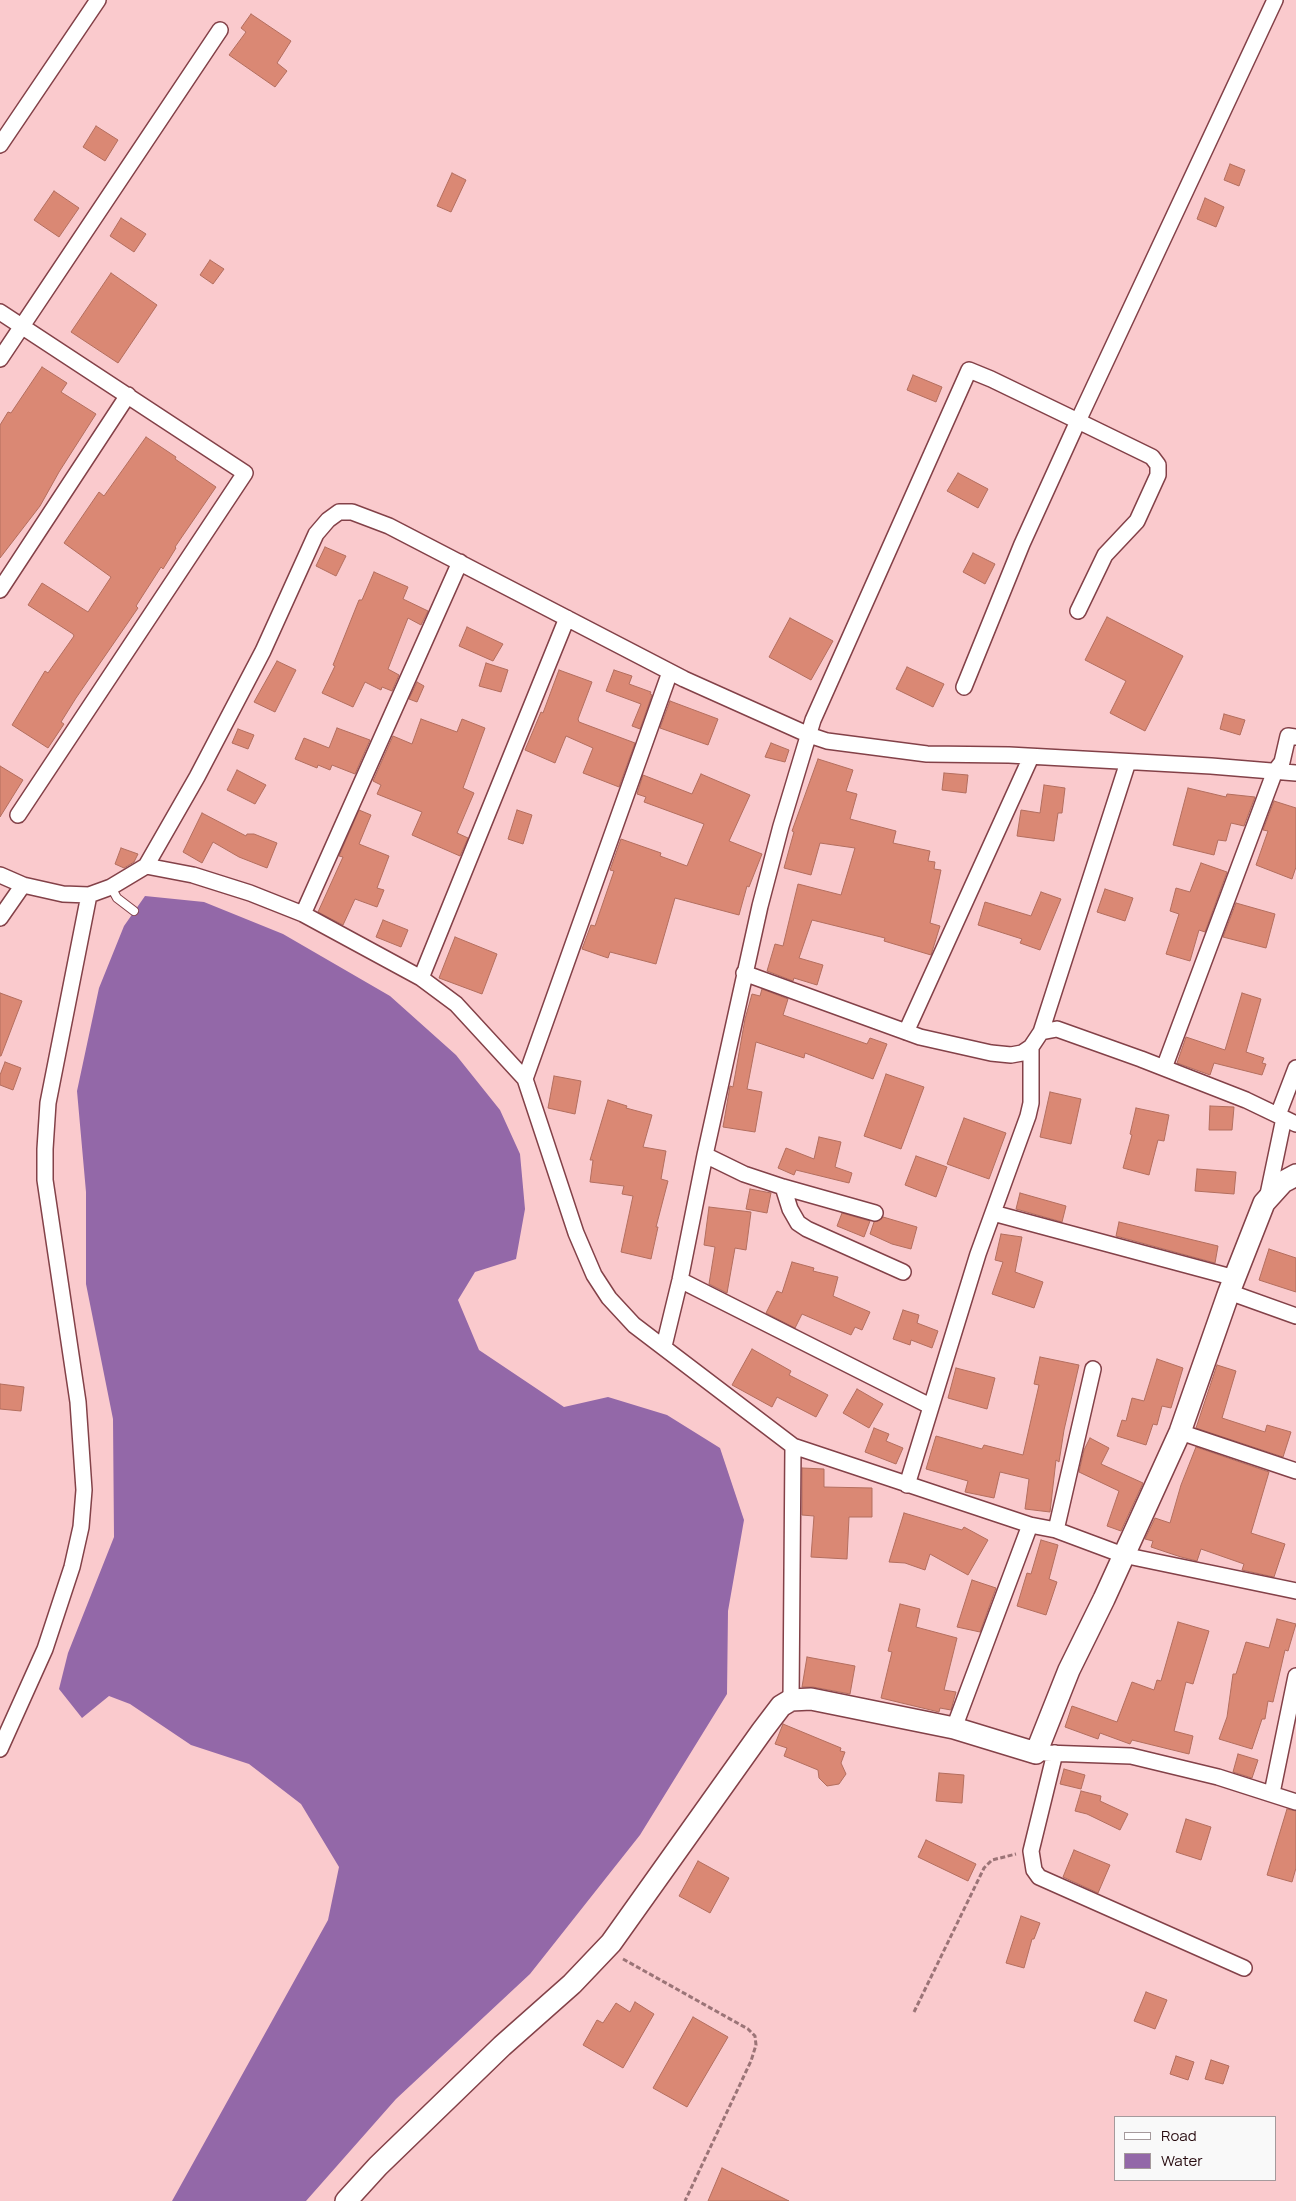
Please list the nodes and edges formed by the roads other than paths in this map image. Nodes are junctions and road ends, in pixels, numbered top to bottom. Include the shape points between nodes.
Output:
1 (98, 0) edge
2 (1275, 0) edge
3 (220, 30) dead end
4 (0, 145) edge
5 (0, 312) edge
6 (22, 326) junction
7 (0, 359) edge
8 (128, 395) junction
9 (1078, 421) junction
10 (460, 562) junction
11 (0, 590) edge
12 (1078, 611) dead end
13 (567, 618) junction
14 (670, 672) junction
15 (964, 687) dead end
16 (809, 735) junction
17 (1291, 740) edge
18 (1031, 756) junction
19 (1128, 762) junction
20 (1278, 766) junction
21 (1296, 773) edge
22 (18, 815) dead end
23 (146, 866) junction
24 (0, 876) edge
25 (23, 885) junction
26 (111, 887) junction
27 (90, 895) junction
28 (134, 911) dead end
29 (302, 914) junction
30 (0, 918) edge
31 (744, 974) junction
32 (421, 978) junction
33 (906, 1032) junction
34 (1042, 1032) junction
35 (1031, 1047) junction
36 (1164, 1068) junction
37 (1296, 1068) edge
38 (525, 1079) junction
39 (1286, 1119) edge
40 (705, 1155) junction
41 (1296, 1175) edge
42 (783, 1187) junction
43 (1267, 1200) junction
44 (875, 1213) dead end
45 (993, 1213) junction
46 (903, 1272) dead end
47 (680, 1280) junction
48 (1232, 1285) junction
49 (1296, 1316) edge
50 (664, 1346) junction
51 (1093, 1369) dead end
52 (930, 1406) junction
53 (1180, 1432) junction
54 (793, 1446) junction
55 (1296, 1471) edge
56 (907, 1485) junction
57 (1030, 1526) junction
58 (1056, 1530) junction
59 (1123, 1556) junction
60 (1296, 1591) edge
61 (1296, 1676) edge
62 (791, 1700) junction
63 (954, 1728) junction
64 (0, 1749) edge
65 (1045, 1753) junction
66 (1272, 1793) junction
67 (1296, 1802) edge
68 (1244, 1968) dead end
69 (346, 2201) edge

1 - 4 street
2 - 9 street
3 - 6 street
5 - 6 street
6 - 7 street
6 - 8 street
8 - 11 street
8 - 22 street via 245,473
9 - 12 street via 1152,457 1158,465 1158,475 1137,521 1106,555
9 - 15 street via 1022,544
9 - 16 street via 969,370
10 - 13 street
10 - 23 street via 367,516 340,512 328,520 316,534 263,651
10 - 29 street
13 - 14 street
13 - 32 street
14 - 16 street
14 - 38 street
16 - 18 street via 827,741 927,754
16 - 31 street via 781,826
17 - 20 street
18 - 19 street
18 - 33 street
19 - 20 street
19 - 34 street
20 - 21 street
20 - 36 street
23 - 26 street
23 - 29 street via 193,875
24 - 25 street
25 - 27 street via 63,894
25 - 30 street
26 - 27 street
26 - 28 lane via 117,898
27 - 64 street via 48,1103 45,1149 45,1180 78,1402 84,1490 81,1527 72,1567 45,1649
29 - 32 street
31 - 33 street
31 - 40 street
32 - 38 street via 456,1004
33 - 35 street via 991,1053 1022,1053
34 - 35 street
34 - 36 street via 1057,1029
35 - 45 street via 1031,1103
36 - 39 street
37 - 39 street
38 - 50 street via 576,1233 594,1275 634,1325
39 - 43 street
40 - 42 street via 744,1174
40 - 47 street
41 - 43 main road via 1284,1182
42 - 44 street
42 - 46 street via 794,1216 806,1229
43 - 48 main road
45 - 48 street
45 - 52 street
47 - 50 street
47 - 52 street
48 - 49 street
48 - 53 main road
50 - 54 street
51 - 58 street
52 - 56 street
53 - 55 street
53 - 59 main road
54 - 56 street
54 - 62 street
56 - 57 street
57 - 58 street
57 - 63 street
58 - 59 street
59 - 60 street
59 - 65 main road via 1068,1670
61 - 66 street
62 - 63 main road via 811,1699
62 - 69 main road via 781,1706 762,1731 605,1949 378,2166
63 - 65 main road
65 - 66 street via 1131,1756
65 - 68 street via 1031,1851 1034,1870 1039,1877
66 - 67 street

